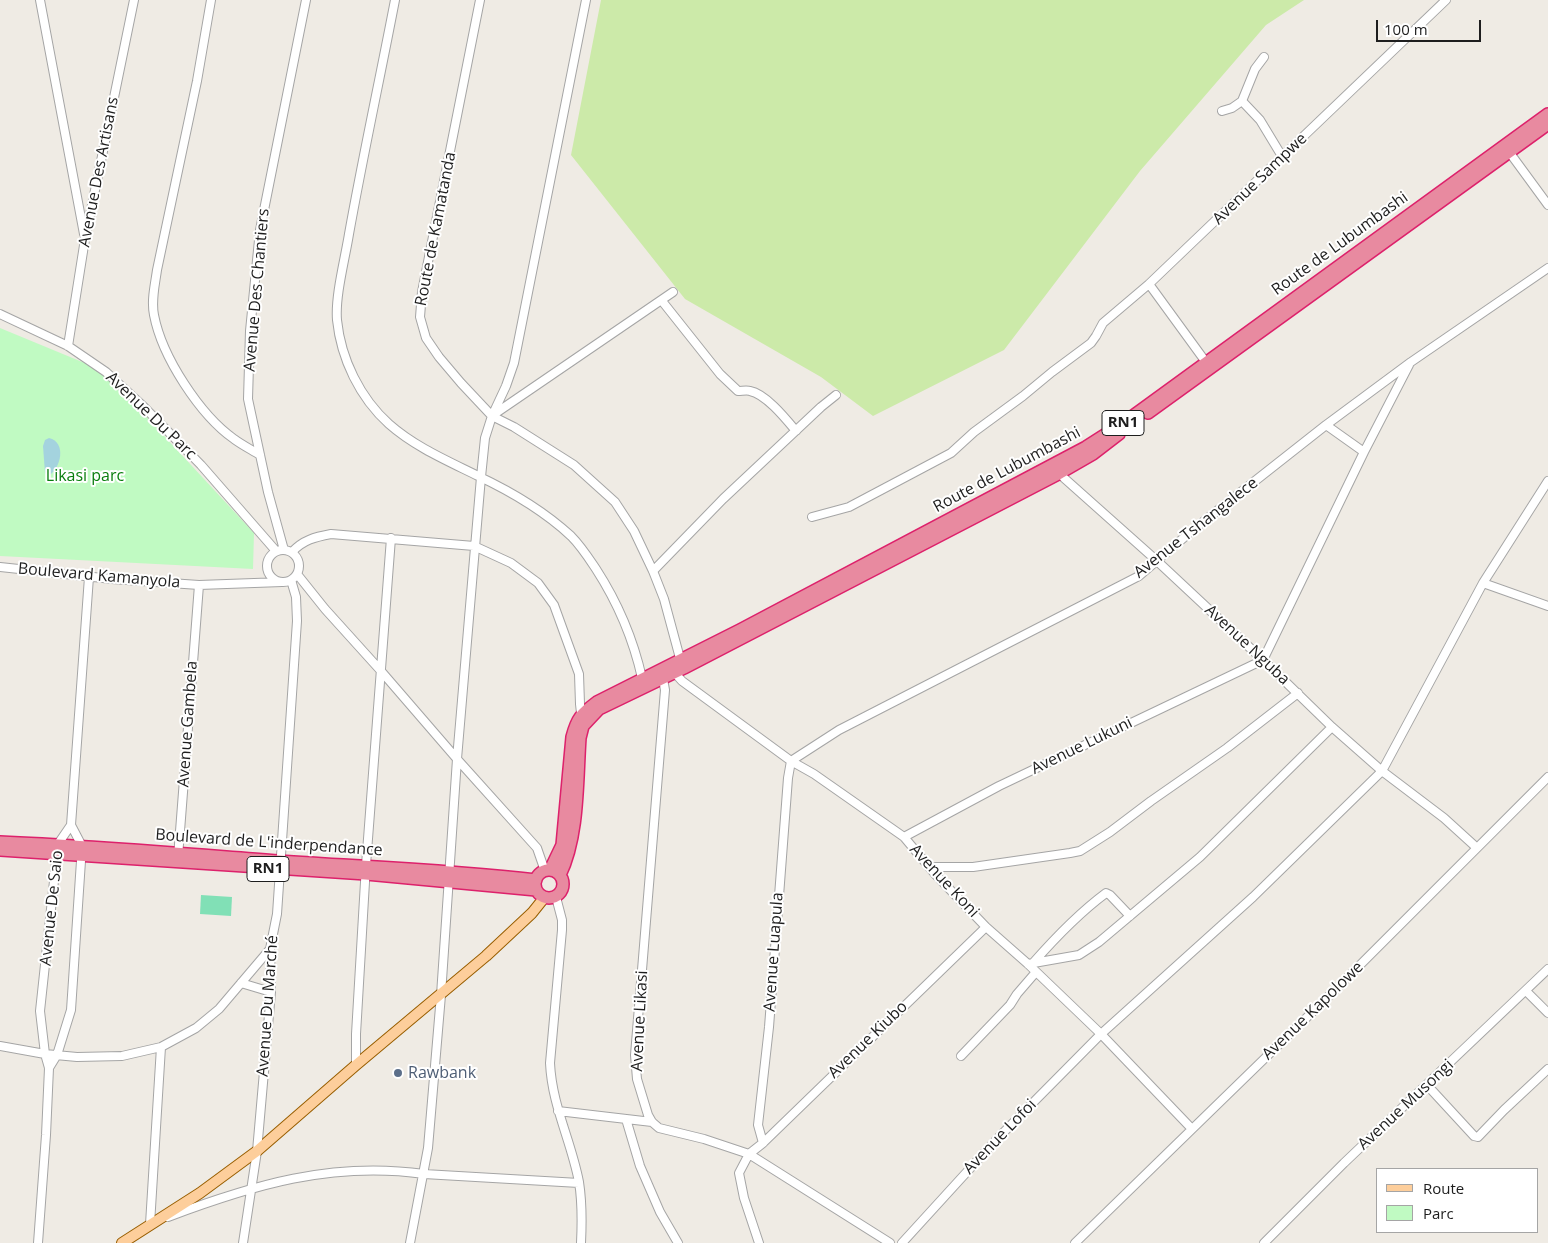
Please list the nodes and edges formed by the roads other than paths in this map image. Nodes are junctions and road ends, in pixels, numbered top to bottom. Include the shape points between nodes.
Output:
1 (40, 0) edge
2 (134, 0) edge
3 (211, 0) edge
4 (306, 0) edge
5 (395, 0) edge
6 (480, 0) edge
7 (586, 0) edge
8 (1446, 0) edge
9 (1264, 57) dead end
10 (1242, 101) junction
11 (1222, 111) dead end
12 (1548, 114) edge
13 (1548, 124) edge
14 (1507, 149) junction
15 (1283, 158) junction
16 (1548, 205) edge
17 (85, 239) junction
18 (1548, 268) edge
19 (1150, 284) junction
20 (673, 292) dead end
21 (662, 301) junction
22 (0, 314) edge
23 (68, 346) junction
24 (1411, 362) junction
25 (1208, 365) junction
26 (836, 395) dead end
27 (492, 416) junction
28 (1326, 425) junction
29 (796, 431) junction
30 (1364, 452) junction
31 (260, 455) junction
32 (1057, 469) junction
33 (481, 477) junction
34 (1548, 481) edge
35 (812, 517) dead end
36 (391, 538) junction
37 (474, 546) junction
38 (284, 551) junction
39 (1156, 560) junction
40 (0, 567) edge
41 (653, 571) junction
42 (90, 577) junction
43 (290, 578) junction
44 (1484, 583) junction
45 (199, 585) junction
46 (1548, 606) edge
47 (1263, 660) junction
48 (677, 666) junction
49 (381, 671) junction
50 (642, 678) junction
51 (662, 678) junction
52 (1298, 693) junction
53 (582, 720) junction
54 (1332, 727) junction
55 (457, 759) junction
56 (791, 761) junction
57 (1382, 771) junction
58 (1548, 777) edge
59 (71, 825) junction
60 (904, 837) junction
61 (0, 842) edge
62 (1477, 848) junction
63 (58, 849) junction
64 (0, 850) edge
65 (82, 850) junction
66 (178, 858) junction
67 (280, 865) junction
68 (929, 867) junction
69 (366, 870) junction
70 (552, 872) junction
71 (448, 876) junction
72 (539, 889) junction
73 (556, 897) junction
74 (1130, 916) junction
75 (986, 926) junction
76 (270, 949) junction
77 (1030, 963) junction
78 (1548, 969) edge
79 (1036, 972) junction
80 (1541, 975) junction
81 (1548, 982) edge
82 (241, 983) junction
83 (1526, 991) junction
84 (271, 992) junction
85 (441, 995) junction
86 (1548, 1014) edge
87 (1102, 1034) junction
88 (0, 1046) edge
89 (161, 1047) junction
90 (45, 1054) junction
91 (57, 1055) junction
92 (961, 1056) dead end
93 (356, 1064) junction
94 (49, 1068) junction
95 (1548, 1069) edge
96 (1428, 1085) junction
97 (558, 1111) junction
98 (626, 1119) junction
99 (652, 1122) junction
100 (1192, 1129) junction
101 (763, 1143) junction
102 (257, 1151) junction
103 (749, 1154) junction
104 (424, 1174) junction
105 (579, 1183) junction
106 (251, 1188) junction
107 (150, 1224) junction
108 (38, 1243) edge
109 (122, 1243) edge
110 (243, 1243) edge
111 (410, 1243) edge
112 (581, 1243) edge
113 (678, 1243) edge
114 (758, 1243) edge
115 (890, 1243) edge
116 (902, 1243) edge
117 (1075, 1243) edge
118 (1264, 1243) edge

1 - 17 street
2 - 17 street, Avenue Des Artisans
3 - 31 street via 157,270 154,315 178,376 216,424
4 - 31 street, Avenue Des Chantiers via 260,230 250,330 248,399
5 - 33 street via 358,183 337,318 347,361 372,407 402,434
6 - 27 street, Route de Kamatanda via 422,292 420,317 426,338 439,357
7 - 27 street via 514,363
8 - 15 street, Avenue Sampwe
9 - 10 street via 1255,69
10 - 11 street
10 - 15 street via 1260,120
12 - 14 highway, Route de Lubumbashi / RN1
13 - 14 highway, Route de Lubumbashi / RN1
14 - 16 street
14 - 25 highway, Route de Lubumbashi / RN1
15 - 19 street, Avenue Sampwe
17 - 23 street, Avenue Des Artisans
18 - 24 street, Avenue Tshangalece
19 - 25 street
19 - 35 street, Avenue Sampwe via 1103,323 1091,343 951,453 849,507
20 - 21 street
21 - 27 street
21 - 29 street via 720,374 738,391 752,391 770,403
22 - 23 street, Avenue Du Parc
23 - 38 street, Avenue Du Parc via 106,372 144,407
24 - 28 street, Avenue Tshangalece
24 - 30 street
25 - 32 highway, Route de Lubumbashi / RN1 via 1092,454
26 - 29 street
27 - 33 street via 485,438
27 - 41 street, Route de Kamatanda via 574,464 615,502 634,531
28 - 30 street
28 - 39 street, Avenue Tshangalece
29 - 41 street
30 - 47 street
31 - 38 street, Avenue Des Chantiers
32 - 39 street, Avenue Nguba
32 - 48 highway, Route de Lubumbashi / RN1
33 - 37 street
33 - 50 street via 529,503 583,549 611,592 626,623
34 - 44 street, Avenue Lofoi
36 - 37 street
36 - 38 street via 331,534
36 - 49 street
37 - 53 street via 511,563 538,583 554,605 579,674
37 - 55 street
38 - 43 street via 299,562
38 - 43 street via 269,557 267,566 273,579
39 - 47 street, Avenue Nguba
39 - 56 street, Avenue Tshangalece via 1139,576 839,730
40 - 42 street, Boulevard Kamanyola
41 - 48 street, Route de Kamatanda via 664,599
42 - 45 street, Boulevard Kamanyola
42 - 59 street, Avenue De Saio
43 - 45 street, Boulevard Kamanyola
43 - 49 street via 324,609
43 - 67 street, Avenue Du Marché via 296,597 297,621
44 - 46 street
44 - 57 street, Avenue Lofoi
45 - 66 street, Avenue Gambela
47 - 52 street, Avenue Nguba
47 - 60 street, Avenue Lukuni via 999,786
48 - 50 highway, Route de Lubumbashi / RN1
48 - 51 highway, Route de Lubumbashi / RN1
48 - 56 street, Avenue Koni via 682,681
49 - 55 street
49 - 69 street
50 - 53 highway, Route de Lubumbashi / RN1 via 596,702
51 - 53 highway, Route de Lubumbashi / RN1
51 - 99 street, Avenue Likasi via 665,690 636,1055 637,1079
52 - 54 street, Avenue Nguba
52 - 68 street via 1227,748 1080,850 973,867
53 - 70 highway via 572,842 567,862
54 - 57 street, Avenue Nguba
54 - 74 street via 1200,857
55 - 70 street via 537,848
55 - 71 street
56 - 60 street, Avenue Koni
56 - 101 street, Avenue Luapula via 758,1125
57 - 62 street, Avenue Nguba via 1444,818
57 - 87 street, Avenue Lofoi via 1253,897
58 - 62 street, Avenue Kapolowe
59 - 63 street, Avenue De Saio
59 - 65 street
60 - 68 street, Avenue Koni
61 - 63 highway, Boulevard de L'inderpendance / RN1
62 - 100 street, Avenue Kapolowe
63 - 64 highway, Boulevard de L'inderpendance / RN1
63 - 65 highway, Boulevard de L'inderpendance / RN1
63 - 90 street, Avenue De Saio via 40,1011
65 - 66 highway, Boulevard de L'inderpendance / RN1
65 - 91 street via 71,1010
66 - 67 highway, Boulevard de L'inderpendance / RN1
67 - 69 highway, Boulevard de L'inderpendance / RN1
67 - 76 street, Avenue Du Marché via 277,914
68 - 75 street, Avenue Koni
69 - 71 highway, Boulevard de L'inderpendance / RN1
69 - 93 street
70 - 72 highway via 539,874
70 - 73 highway via 564,884
71 - 72 highway, Boulevard de L'inderpendance / RN1
71 - 85 street
72 - 73 highway via 550,899
72 - 85 main road via 511,932
73 - 97 street via 562,930 550,1062
74 - 77 street via 1079,955
74 - 77 street via 1106,893
75 - 77 street, Avenue Koni
75 - 101 street, Avenue Kiubo
76 - 82 street
76 - 84 street, Avenue Du Marché
77 - 79 street, Avenue Koni
78 - 80 street, Avenue Musongi
79 - 87 street, Avenue Koni
79 - 92 street via 1010,1005
80 - 81 street
80 - 83 street, Avenue Musongi
82 - 84 street
82 - 89 street via 220,1009 202,1024
83 - 86 street
83 - 96 street, Avenue Musongi
84 - 102 street, Avenue Du Marché
85 - 93 main road
85 - 104 street
87 - 100 street, Avenue Koni
87 - 116 street, Avenue Lofoi via 996,1140
88 - 90 street
89 - 91 street via 122,1056
89 - 107 street
90 - 91 street
90 - 94 street, Avenue De Saio
91 - 94 street
93 - 102 main road
94 - 108 street, Avenue De Saio
95 - 96 street via 1478,1137
96 - 118 street, Avenue Musongi
97 - 98 street
97 - 105 street
98 - 99 street
98 - 113 street via 640,1166
99 - 103 street via 659,1128
100 - 117 street, Avenue Kapolowe
101 - 103 street, Avenue Kiubo
102 - 106 street, Avenue Du Marché
102 - 107 main road
103 - 114 street via 739,1172
103 - 115 street
104 - 105 street
104 - 106 street via 342,1172 297,1177
104 - 111 street
105 - 112 street
106 - 107 street
106 - 110 street, Avenue Du Marché
107 - 109 main road

